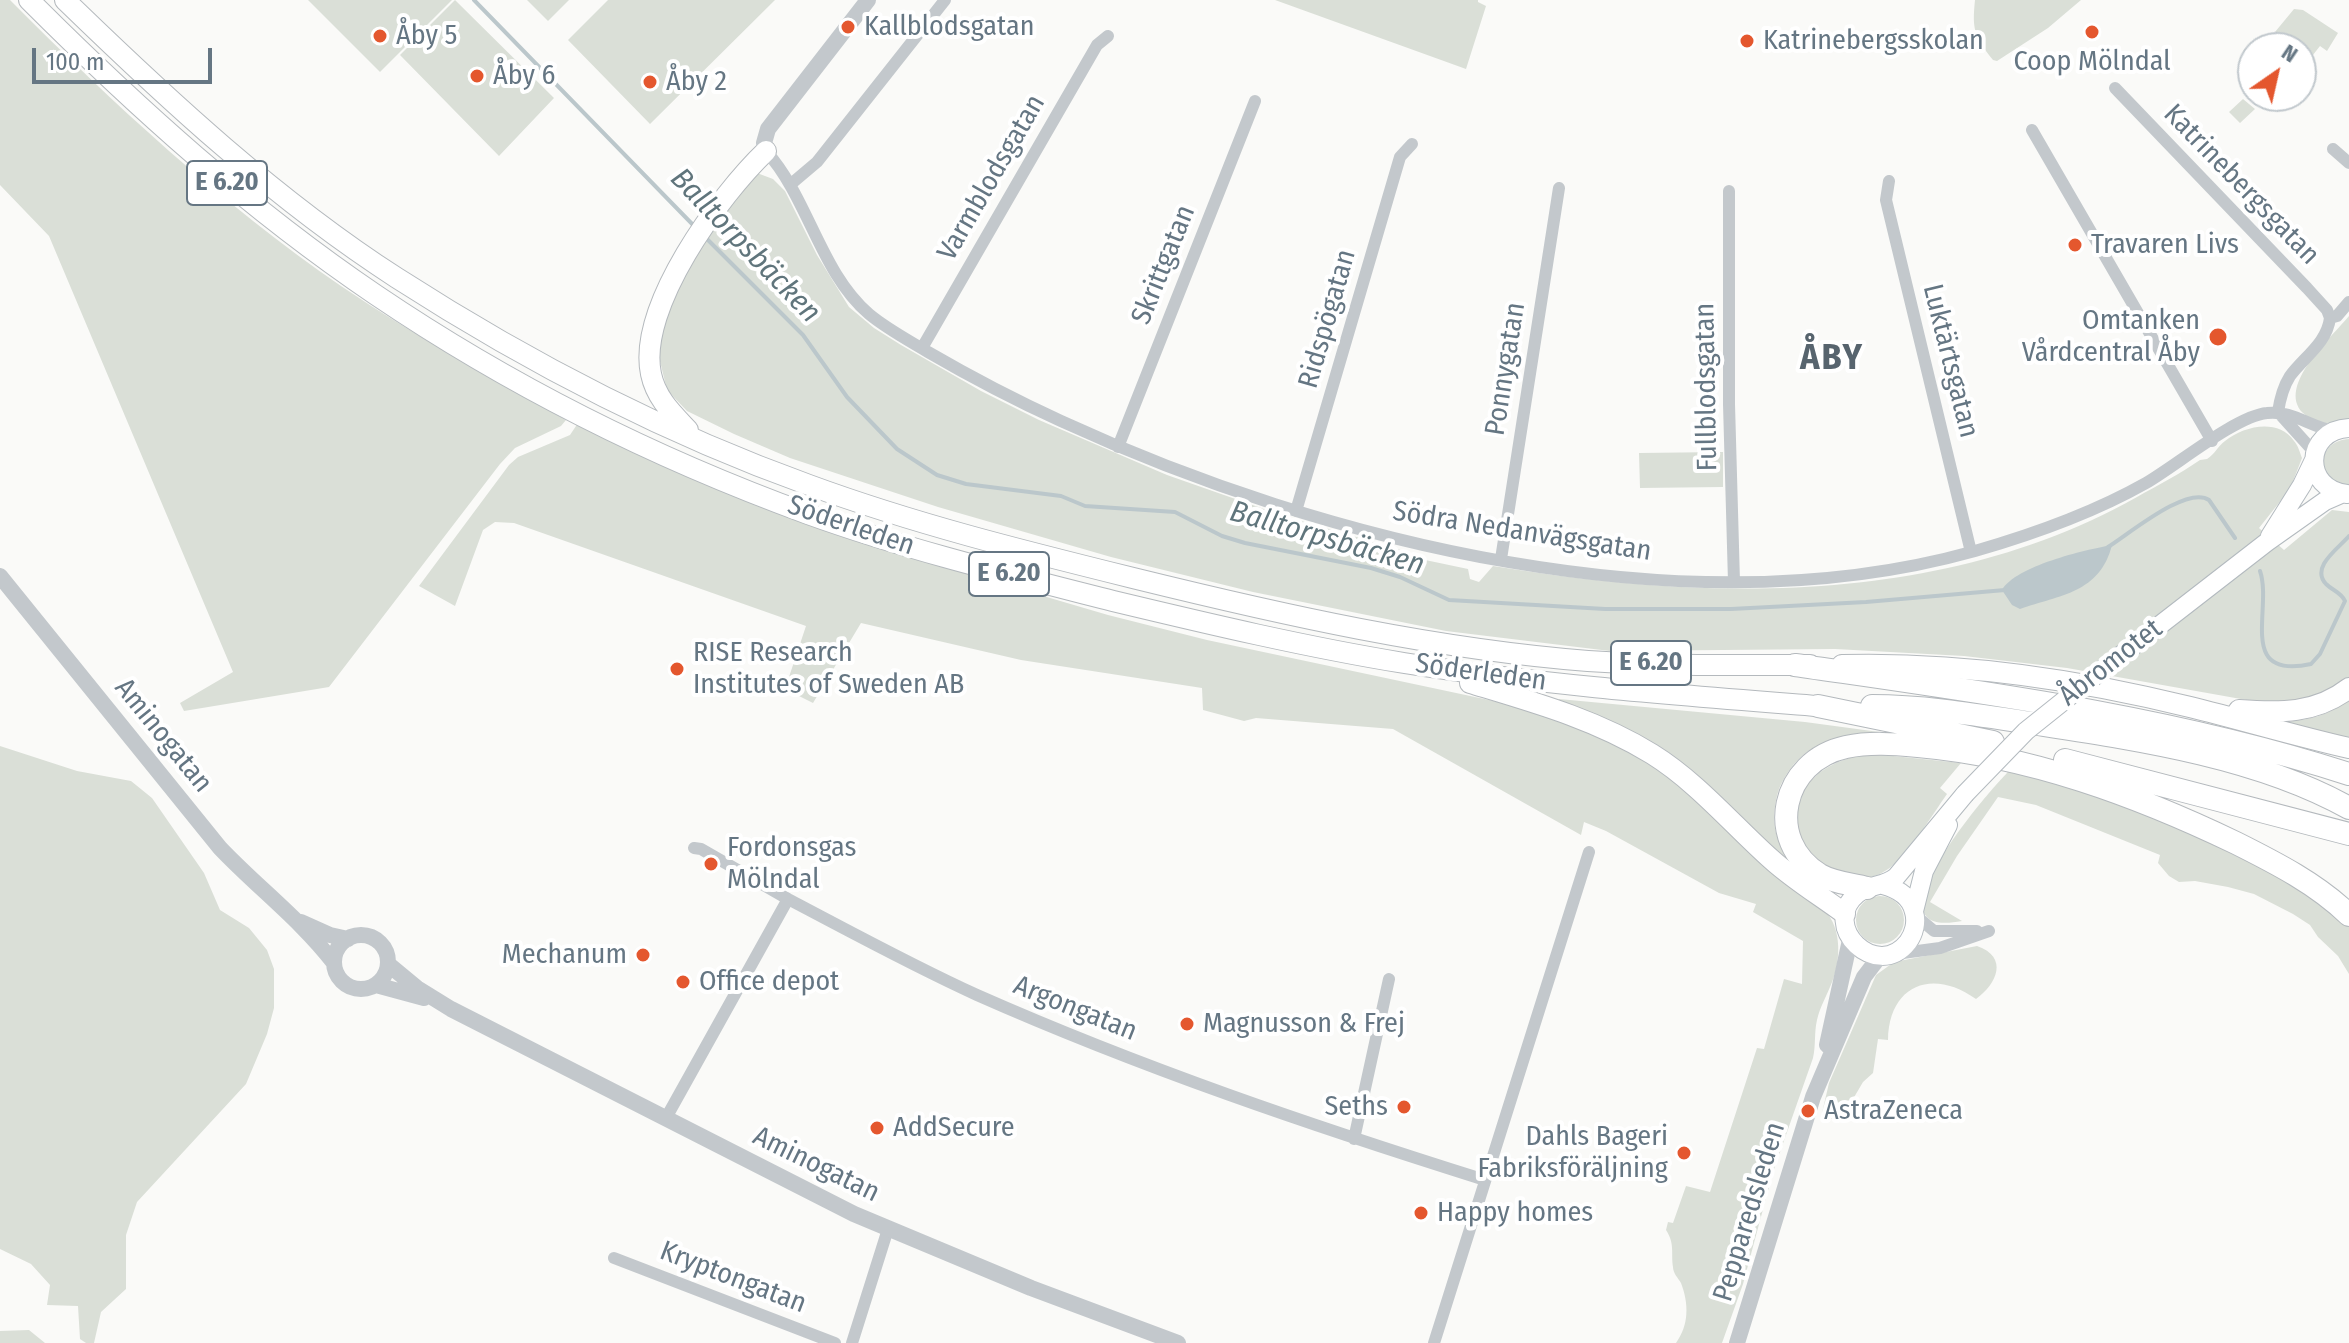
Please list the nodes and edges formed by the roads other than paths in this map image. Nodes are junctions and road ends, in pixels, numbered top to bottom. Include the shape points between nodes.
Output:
1 (29, 0) edge
2 (65, 0) edge
3 (868, 0) edge
4 (945, 0) edge
5 (1108, 36) dead end
6 (2115, 88) dead end
7 (1255, 101) dead end
8 (2032, 130) dead end
9 (1412, 144) dead end
10 (2333, 149) dead end
11 (766, 151) junction
12 (2349, 163) edge
13 (1889, 181) dead end
14 (791, 184) junction
15 (1559, 188) dead end
16 (1729, 191) dead end
17 (2349, 302) edge
18 (2330, 318) junction
19 (922, 348) junction
20 (2278, 412) junction
21 (2341, 429) edge
22 (699, 441) junction
23 (2212, 441) junction
24 (1118, 447) junction
25 (2315, 457) junction
26 (2345, 494) edge
27 (1296, 511) junction
28 (2267, 542) junction
29 (1971, 552) junction
30 (1501, 559) junction
31 (0, 576) edge
32 (1734, 582) junction
33 (1408, 664) junction
34 (1795, 665) junction
35 (2349, 688) edge
36 (1818, 706) junction
37 (2187, 706) junction
38 (2349, 748) edge
39 (2102, 770) junction
40 (2064, 773) junction
41 (2349, 774) edge
42 (1965, 794) junction
43 (2349, 808) edge
44 (2349, 834) edge
45 (694, 848) dead end
46 (1589, 852) dead end
47 (1875, 886) junction
48 (788, 899) junction
49 (1915, 913) junction
50 (1845, 914) junction
51 (2349, 915) edge
52 (296, 919) junction
53 (348, 939) junction
54 (1850, 940) junction
55 (1885, 955) junction
56 (334, 963) junction
57 (388, 964) junction
58 (1389, 979) dead end
59 (376, 985) junction
60 (444, 1006) junction
61 (1813, 1097) junction
62 (666, 1118) junction
63 (1354, 1139) junction
64 (1485, 1180) junction
65 (888, 1229) junction
66 (614, 1258) dead end
67 (835, 1343) edge
68 (852, 1343) edge
69 (1178, 1343) edge
70 (1434, 1343) edge
71 (1737, 1343) edge

1 - 33 highway, Söderleden / E 6.20 via 196,158 340,270 506,375 625,436 809,514 943,556 1234,629
2 - 22 highway, Söderleden / E 6.20 via 246,166 394,276 558,374
3 - 11 street via 768,129
4 - 14 street via 817,162
5 - 19 street, Varmblodsgatan via 1097,45
6 - 18 street, Katrinebergsgatan
7 - 24 street, Skrittgatan
8 - 23 street
9 - 27 street, Ridspögatan via 1400,157
10 - 12 street
11 - 14 street, Södra Nedanvägsgatan
11 - 22 highway via 700,230 663,301 653,335 650,365 655,388 666,408
13 - 29 street, Luktärtsgatan via 1886,200
14 - 19 street, Södra Nedanvägsgatan via 851,296 868,314
15 - 30 street, Ponnygatan
16 - 32 street, Fullblodsgatan
17 - 18 street
18 - 20 street via 2319,343 2288,379
19 - 24 street, Södra Nedanvägsgatan
20 - 21 street via 2316,428
20 - 23 street, Södra Nedanvägsgatan via 2258,414
20 - 25 street
21 - 25 main road, Åbromotet via 2322,440
22 - 34 highway, Söderleden / E 6.20 via 904,517 1295,616 1587,661
23 - 29 street, Södra Nedanvägsgatan via 2109,503
24 - 27 street, Södra Nedanvägsgatan
25 - 26 main road, Åbromotet via 2322,482
25 - 28 main road, Åbromotet
26 - 28 main road, Åbromotet via 2325,501
27 - 30 street, Södra Nedanvägsgatan via 1424,546
28 - 42 main road, Åbromotet, bridge via 2026,731
29 - 32 street, Södra Nedanvägsgatan via 1824,578
30 - 32 street, Södra Nedanvägsgatan
31 - 52 street, Aminogatan via 220,848
33 - 36 highway, Söderleden / E 6.20 via 1628,692
33 - 50 highway via 1558,709 1653,755 1774,861
34 - 37 highway, Söderleden via 1986,671
34 - 41 highway via 2140,719
35 - 37 highway via 2300,711
36 - 39 highway
36 - 43 highway via 1904,707 2082,731 2268,773
37 - 38 highway
39 - 40 highway
39 - 44 highway
40 - 47 highway via 1951,749 1870,743 1814,759 1790,793 1787,822 1793,843 1821,875
40 - 51 highway via 2251,850 2305,880
42 - 47 main road, Åbromotet via 1905,868
42 - 49 main road, Åbromotet via 1924,871
45 - 48 street, Argongatan
46 - 64 street
47 - 49 main road via 1903,893
47 - 50 main road, Åbromotet via 1855,895
48 - 62 street
48 - 63 street, Argongatan via 977,995 1160,1070
49 - 55 main road, Åbromotet via 1907,944
49 - 55 street via 1934,931 1989,931 1940,948
50 - 54 main road
52 - 53 street, Aminogatan
52 - 56 street, Aminogatan
53 - 56 street
53 - 57 street, Aminogatan via 360,935 378,941
54 - 55 main road via 1863,952
54 - 61 street, Pepparedsleden
55 - 61 street, Pepparedsleden via 1864,977
56 - 59 street, Aminogatan via 346,985 361,990
57 - 59 street
57 - 60 street, Aminogatan
58 - 63 street
59 - 60 street, Aminogatan
60 - 62 street, Aminogatan
61 - 71 street, Pepparedsleden
62 - 65 street, Aminogatan
63 - 64 street, Argongatan
64 - 70 street
65 - 68 street
65 - 69 street, Aminogatan
66 - 67 street, Kryptongatan

